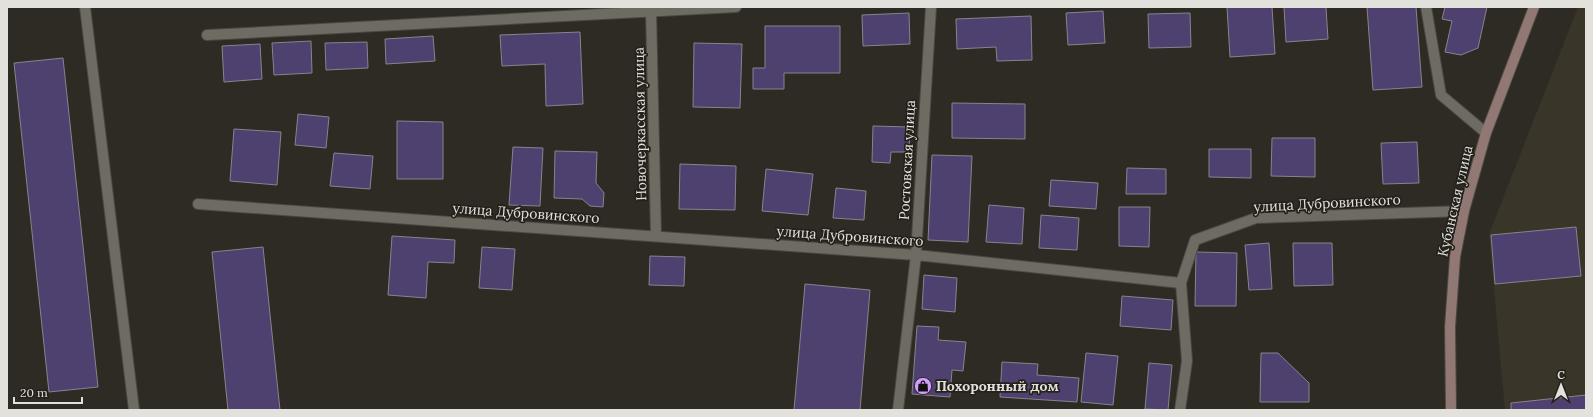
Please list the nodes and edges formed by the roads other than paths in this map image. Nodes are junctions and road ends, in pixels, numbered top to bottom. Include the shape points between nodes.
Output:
1 (85, 7) edge
2 (736, 7) edge
3 (930, 7) edge
4 (1426, 7) edge
5 (1534, 7) edge
6 (601, 11) edge
7 (651, 12) junction
8 (206, 35) dead end
9 (1486, 133) junction
10 (198, 204) dead end
11 (1464, 211) junction
12 (656, 236) junction
13 (916, 255) junction
14 (1181, 283) junction
15 (134, 410) edge
16 (898, 410) edge
17 (1180, 410) edge
18 (1452, 410) edge

1 - 15 street
2 - 7 street
3 - 13 street, Ростовская улица
4 - 9 street via 1441,95
5 - 9 main road, Кубанская улица
6 - 7 street
6 - 8 street
7 - 12 street, Новочеркасская улица
9 - 11 main road, Кубанская улица
10 - 12 street, улица Дубровинского
11 - 14 street, улица Дубровинского via 1256,218 1195,240
11 - 18 main road, Кубанская улица via 1455,257 1450,327
12 - 13 street, улица Дубровинского
13 - 14 street, улица Дубровинского
13 - 16 street, Ростовская улица
14 - 17 street via 1187,361

